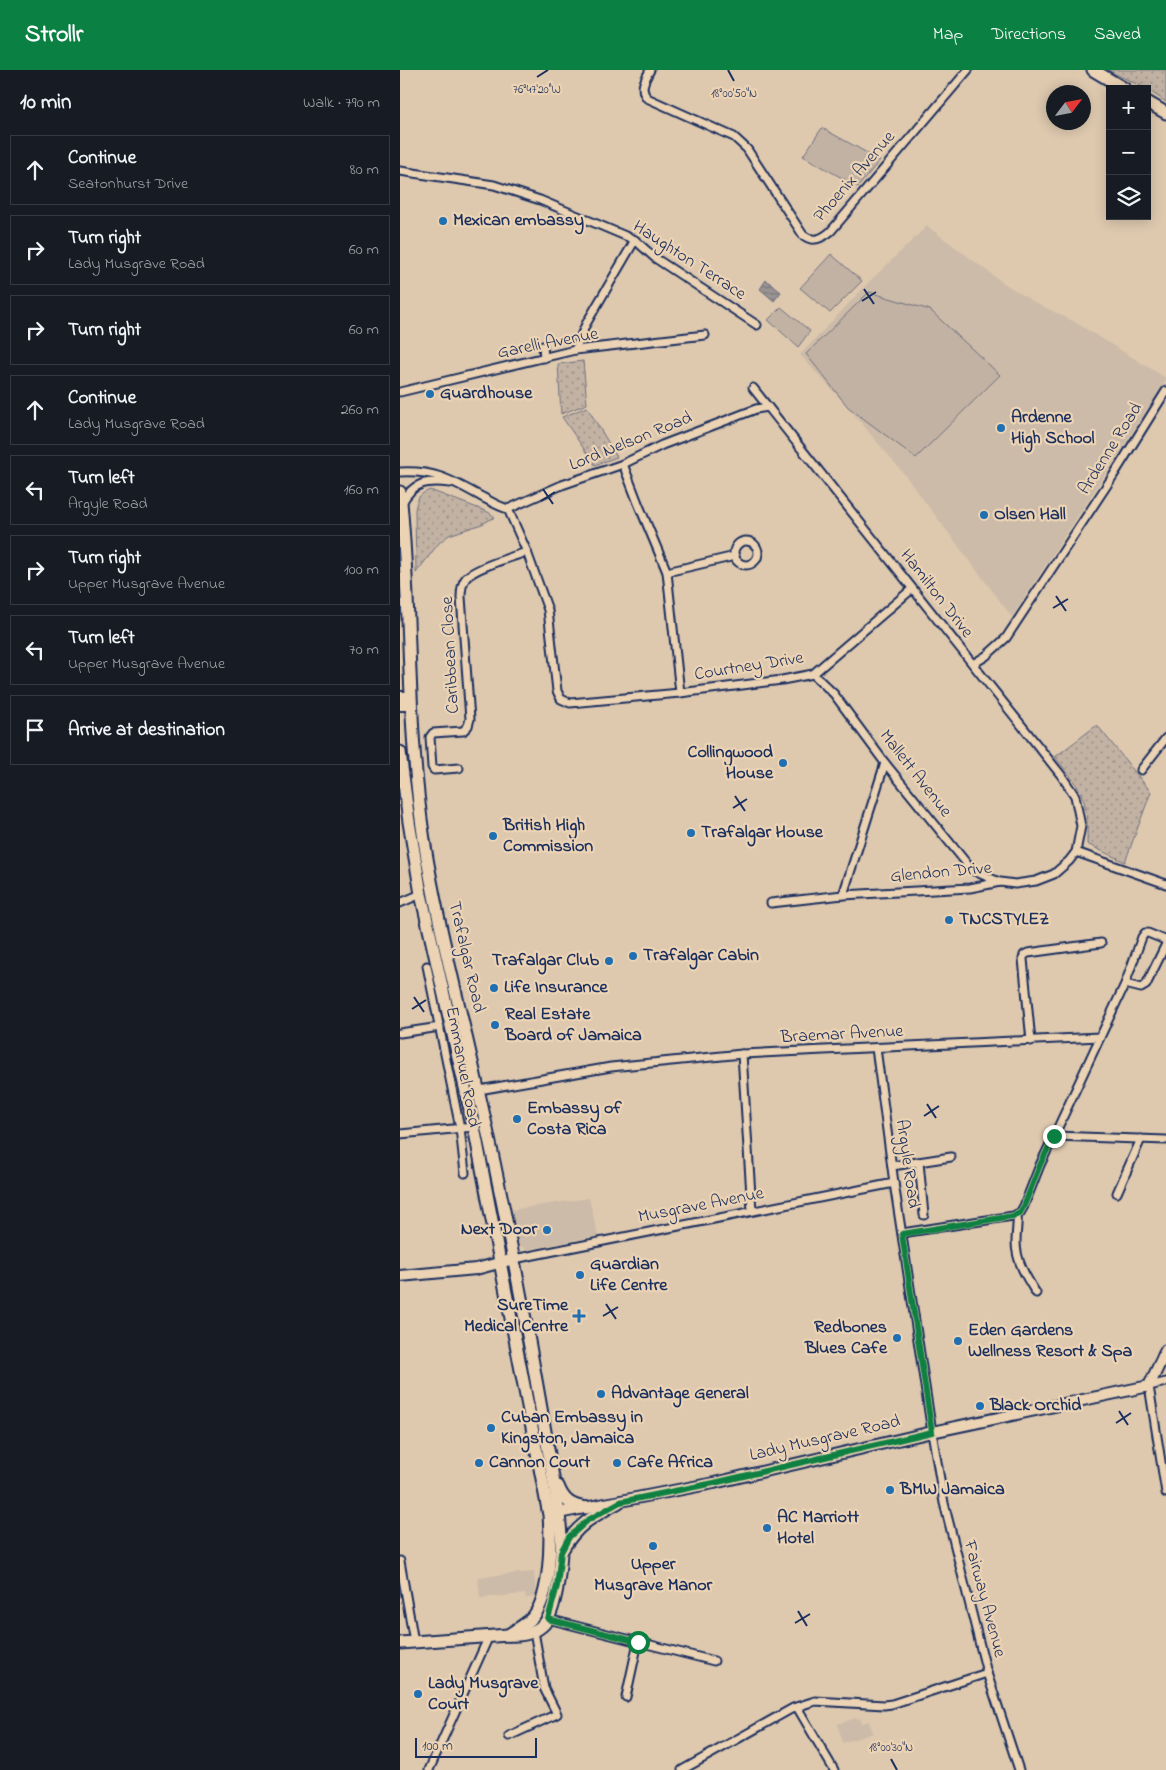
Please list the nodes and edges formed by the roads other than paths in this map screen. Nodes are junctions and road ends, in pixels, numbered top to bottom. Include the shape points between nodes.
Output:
1 (650, 70) edge
2 (968, 70) edge
3 (1093, 70) edge
4 (1118, 85) edge
5 (1151, 104) edge
6 (1166, 112) edge
7 (400, 171) edge
8 (635, 240) junction
9 (757, 325) dead end
10 (705, 335) dead end
11 (543, 346) dead end
12 (575, 350) junction
13 (544, 358) junction
14 (753, 388) dead end
15 (1166, 391) edge
16 (400, 392) edge
17 (768, 407) junction
18 (623, 464) junction
19 (400, 472) edge
20 (457, 484) junction
21 (400, 492) edge
22 (401, 504) junction
23 (508, 509) junction
24 (527, 552) junction
25 (735, 556) dead end
26 (666, 572) junction
27 (912, 589) junction
28 (972, 664) junction
29 (813, 674) junction
30 (680, 693) junction
31 (406, 701) edge
32 (1166, 738) edge
33 (400, 752) edge
34 (885, 763) junction
35 (459, 768) dead end
36 (1141, 770) dead end
37 (1076, 852) junction
38 (1000, 882) junction
39 (1166, 884) edge
40 (421, 894) junction
41 (843, 895) junction
42 (400, 903) edge
43 (772, 903) dead end
44 (1101, 943) dead end
45 (427, 966) dead end
46 (1125, 984) junction
47 (440, 1027) junction
48 (400, 1033) edge
49 (1100, 1037) junction
50 (1031, 1040) junction
51 (876, 1048) junction
52 (742, 1054) junction
53 (479, 1090) junction
54 (474, 1127) junction
55 (460, 1128) junction
56 (400, 1134) edge
57 (1054, 1136) junction
58 (1141, 1139) junction
59 (1166, 1140) edge
60 (951, 1157) dead end
61 (919, 1162) junction
62 (892, 1166) junction
63 (465, 1173) dead end
64 (894, 1183) junction
65 (1118, 1193) dead end
66 (752, 1211) junction
67 (1017, 1214) junction
68 (924, 1215) dead end
69 (902, 1234) junction
70 (514, 1259) junction
71 (500, 1263) junction
72 (400, 1276) edge
73 (1036, 1293) dead end
74 (1166, 1350) edge
75 (1166, 1382) edge
76 (1149, 1386) junction
77 (932, 1432) junction
78 (551, 1468) junction
79 (1166, 1493) edge
80 (620, 1502) junction
81 (587, 1508) junction
82 (554, 1514) junction
83 (561, 1552) junction
84 (400, 1561) edge
85 (548, 1619) junction
86 (534, 1632) junction
87 (508, 1635) junction
88 (490, 1636) junction
89 (414, 1642) junction
90 (638, 1642) junction
91 (400, 1643) edge
92 (714, 1661) dead end
93 (987, 1672) junction
94 (626, 1697) dead end
95 (797, 1707) junction
96 (509, 1736) dead end
97 (429, 1770) edge
98 (682, 1770) edge
99 (834, 1770) edge
100 (1019, 1770) edge

1 - 2 street, Phoenix Avenue via 642,86 647,98 741,142 803,235 814,240 831,231
3 - 4 main road
5 - 6 main road
7 - 8 street, Haughton Terrace via 494,185 540,200
8 - 9 street, Haughton Terrace via 655,258
8 - 12 street via 586,324
10 - 12 street, Garelli Avenue
11 - 13 street
12 - 13 street, Garelli Avenue
13 - 16 street, Garelli Avenue
14 - 17 street, Hamilton Drive
15 - 28 street, Ardenne Road via 1006,638
17 - 18 street, Lord Nelson Road via 662,445
17 - 27 street, Hamilton Drive
18 - 23 street, Lord Nelson Road via 562,485
18 - 26 street
19 - 20 street via 436,474
20 - 22 street via 427,482 407,494
20 - 23 street
21 - 22 main road, Trafalgar Road
22 - 31 main road, Trafalgar Road
23 - 24 street
24 - 30 street, Courtney Drive via 548,610 555,682 561,698 570,703
24 - 35 street, Caribbean Close via 477,571 466,578 462,587 470,719 463,731 433,733 430,736 434,770
25 - 26 street
26 - 30 street
27 - 28 street, Hamilton Drive
27 - 29 street, Courtney Drive
28 - 37 street, Hamilton Drive via 1075,796 1081,826
29 - 30 street, Courtney Drive
29 - 34 street, Mallett Avenue via 834,694
31 - 53 main road, Trafalgar Road via 424,838
32 - 36 street
33 - 40 main road, Trafalgar Road
34 - 38 street, Mallett Avenue via 972,870
34 - 41 street
37 - 38 street, Glendon Drive via 1054,874 1036,881
37 - 39 street
38 - 41 street, Glendon Drive via 970,888
40 - 42 street
40 - 54 main road, Trafalgar Road
41 - 43 street, Glendon Drive
44 - 50 street via 1024,955
45 - 47 street, Emmanuel Road
46 - 46 street via 1145,933 1165,940 1146,986
46 - 49 street
47 - 48 street
47 - 55 street, Emmanuel Road
49 - 50 street, Braemar Avenue
49 - 57 street
50 - 51 street, Braemar Avenue
51 - 52 street, Braemar Avenue
51 - 62 street, Argyle Road
52 - 53 street, Braemar Avenue via 610,1067
52 - 66 street
53 - 70 main road, Trafalgar Road
54 - 55 street
54 - 71 main road, Trafalgar Road
55 - 56 street
55 - 63 street, Emmanuel Road
57 - 58 street
57 - 67 street via 1024,1206
58 - 59 street
58 - 65 street
60 - 61 street
61 - 62 street
61 - 68 street
62 - 64 street, Argyle Road
64 - 66 street, Musgrave Avenue
64 - 69 street, Argyle Road
66 - 70 street, Musgrave Avenue
67 - 69 street
67 - 73 street via 1018,1254 1023,1272
69 - 77 street, Argyle Road
70 - 71 main road
70 - 78 main road, Trafalgar Road
71 - 72 main road via 476,1269
71 - 82 main road, Trafalgar Road
74 - 76 main road
75 - 76 street
76 - 77 main road, Lady Musgrave Road
76 - 79 street
77 - 80 main road, Lady Musgrave Road
77 - 93 street, Fairway Avenue via 947,1517
78 - 81 main road via 564,1499 572,1506
78 - 82 main road, Trafalgar Road
80 - 81 main road, Lady Musgrave Road
80 - 83 main road via 575,1531
81 - 82 main road, Lady Musgrave Road
82 - 83 main road
82 - 87 main road via 540,1606 532,1618
83 - 85 main road via 557,1586
84 - 89 street
85 - 86 main road
85 - 90 street
86 - 87 main road via 522,1636
86 - 96 street via 544,1688 557,1714
87 - 88 main road
88 - 89 main road
88 - 97 street
89 - 91 main road
90 - 92 street
90 - 94 street
93 - 95 street via 892,1704 816,1702
93 - 100 street, Fairway Avenue
95 - 98 street
95 - 99 street

